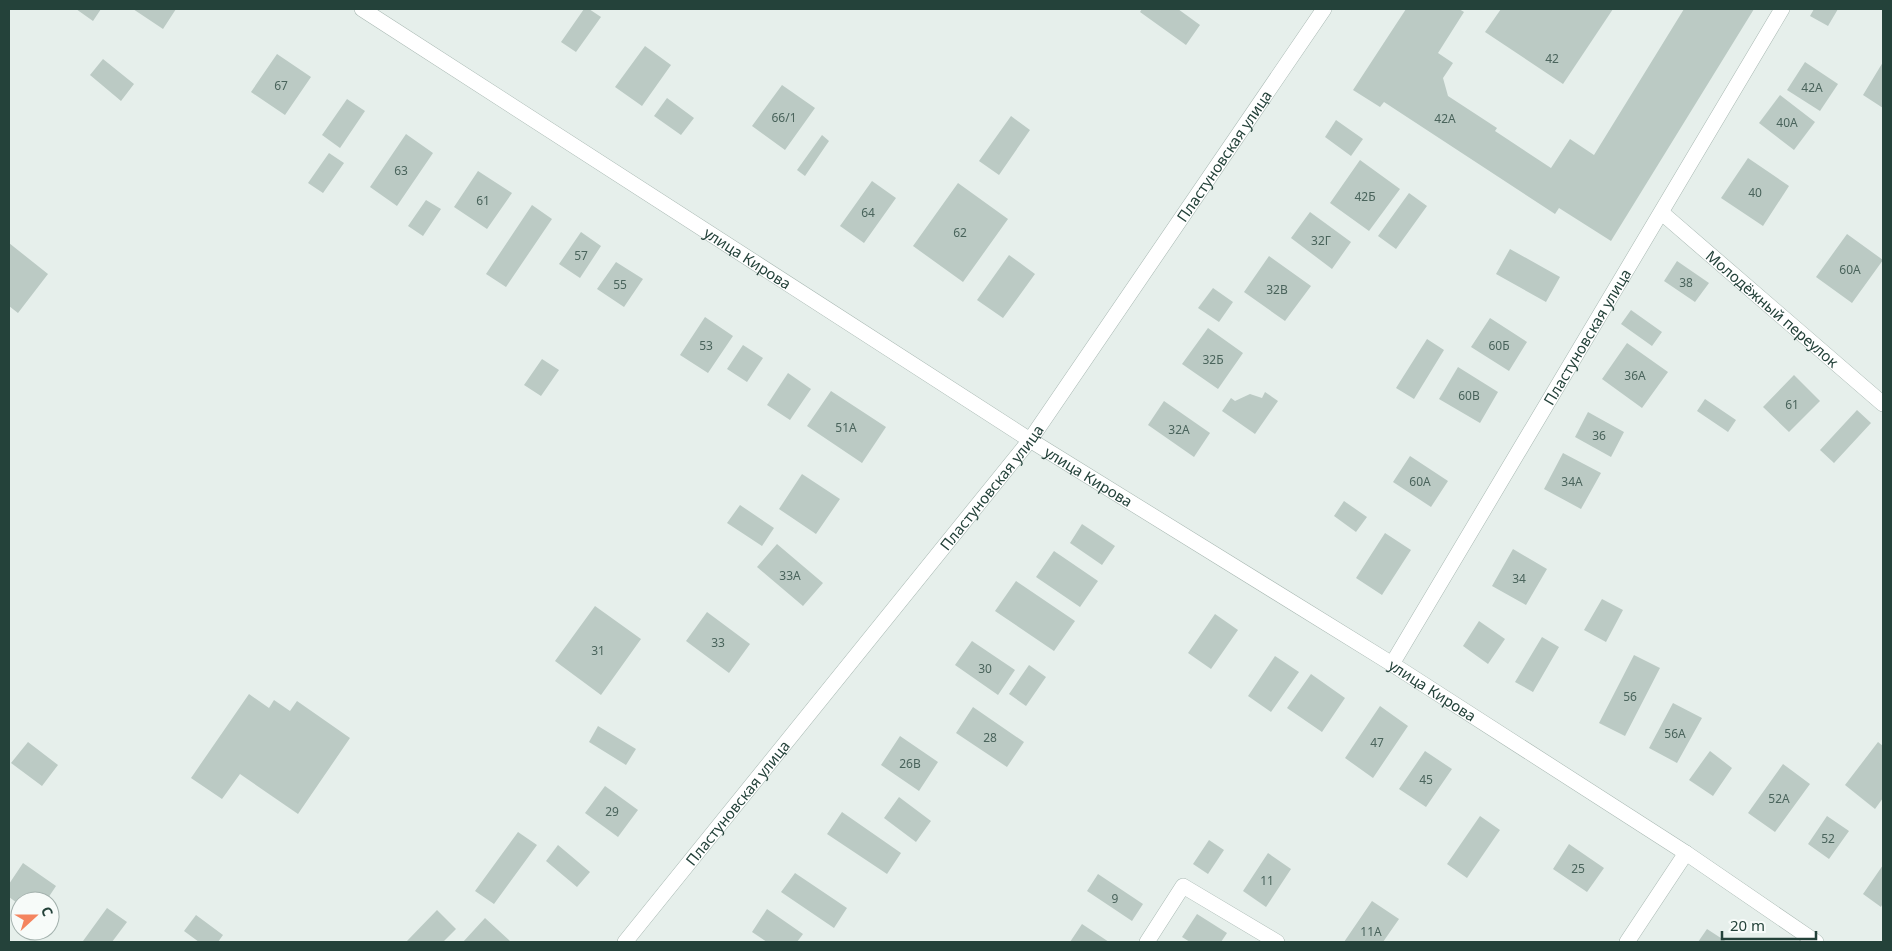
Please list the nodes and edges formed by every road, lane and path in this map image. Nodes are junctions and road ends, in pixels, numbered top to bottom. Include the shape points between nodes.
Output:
1 (362, 9) edge
2 (1324, 9) edge
3 (1782, 9) edge
4 (1662, 213) junction
5 (1883, 404) edge
6 (1030, 440) junction
7 (1392, 664) junction
8 (1686, 853) junction
9 (626, 942) edge
10 (1147, 942) edge
11 (1277, 942) edge
12 (1627, 942) edge
13 (1816, 942) edge

1 - 6 street, улица Кирова
2 - 6 street, Пластуновская улица
3 - 4 street, Пластуновская улица
4 - 5 street, Молодёжный переулок
4 - 7 street, Пластуновская улица
6 - 7 street, улица Кирова
6 - 9 street, Пластуновская улица
7 - 8 street, улица Кирова
8 - 12 street
8 - 13 street, улица Кирова
10 - 11 street via 1183,886

